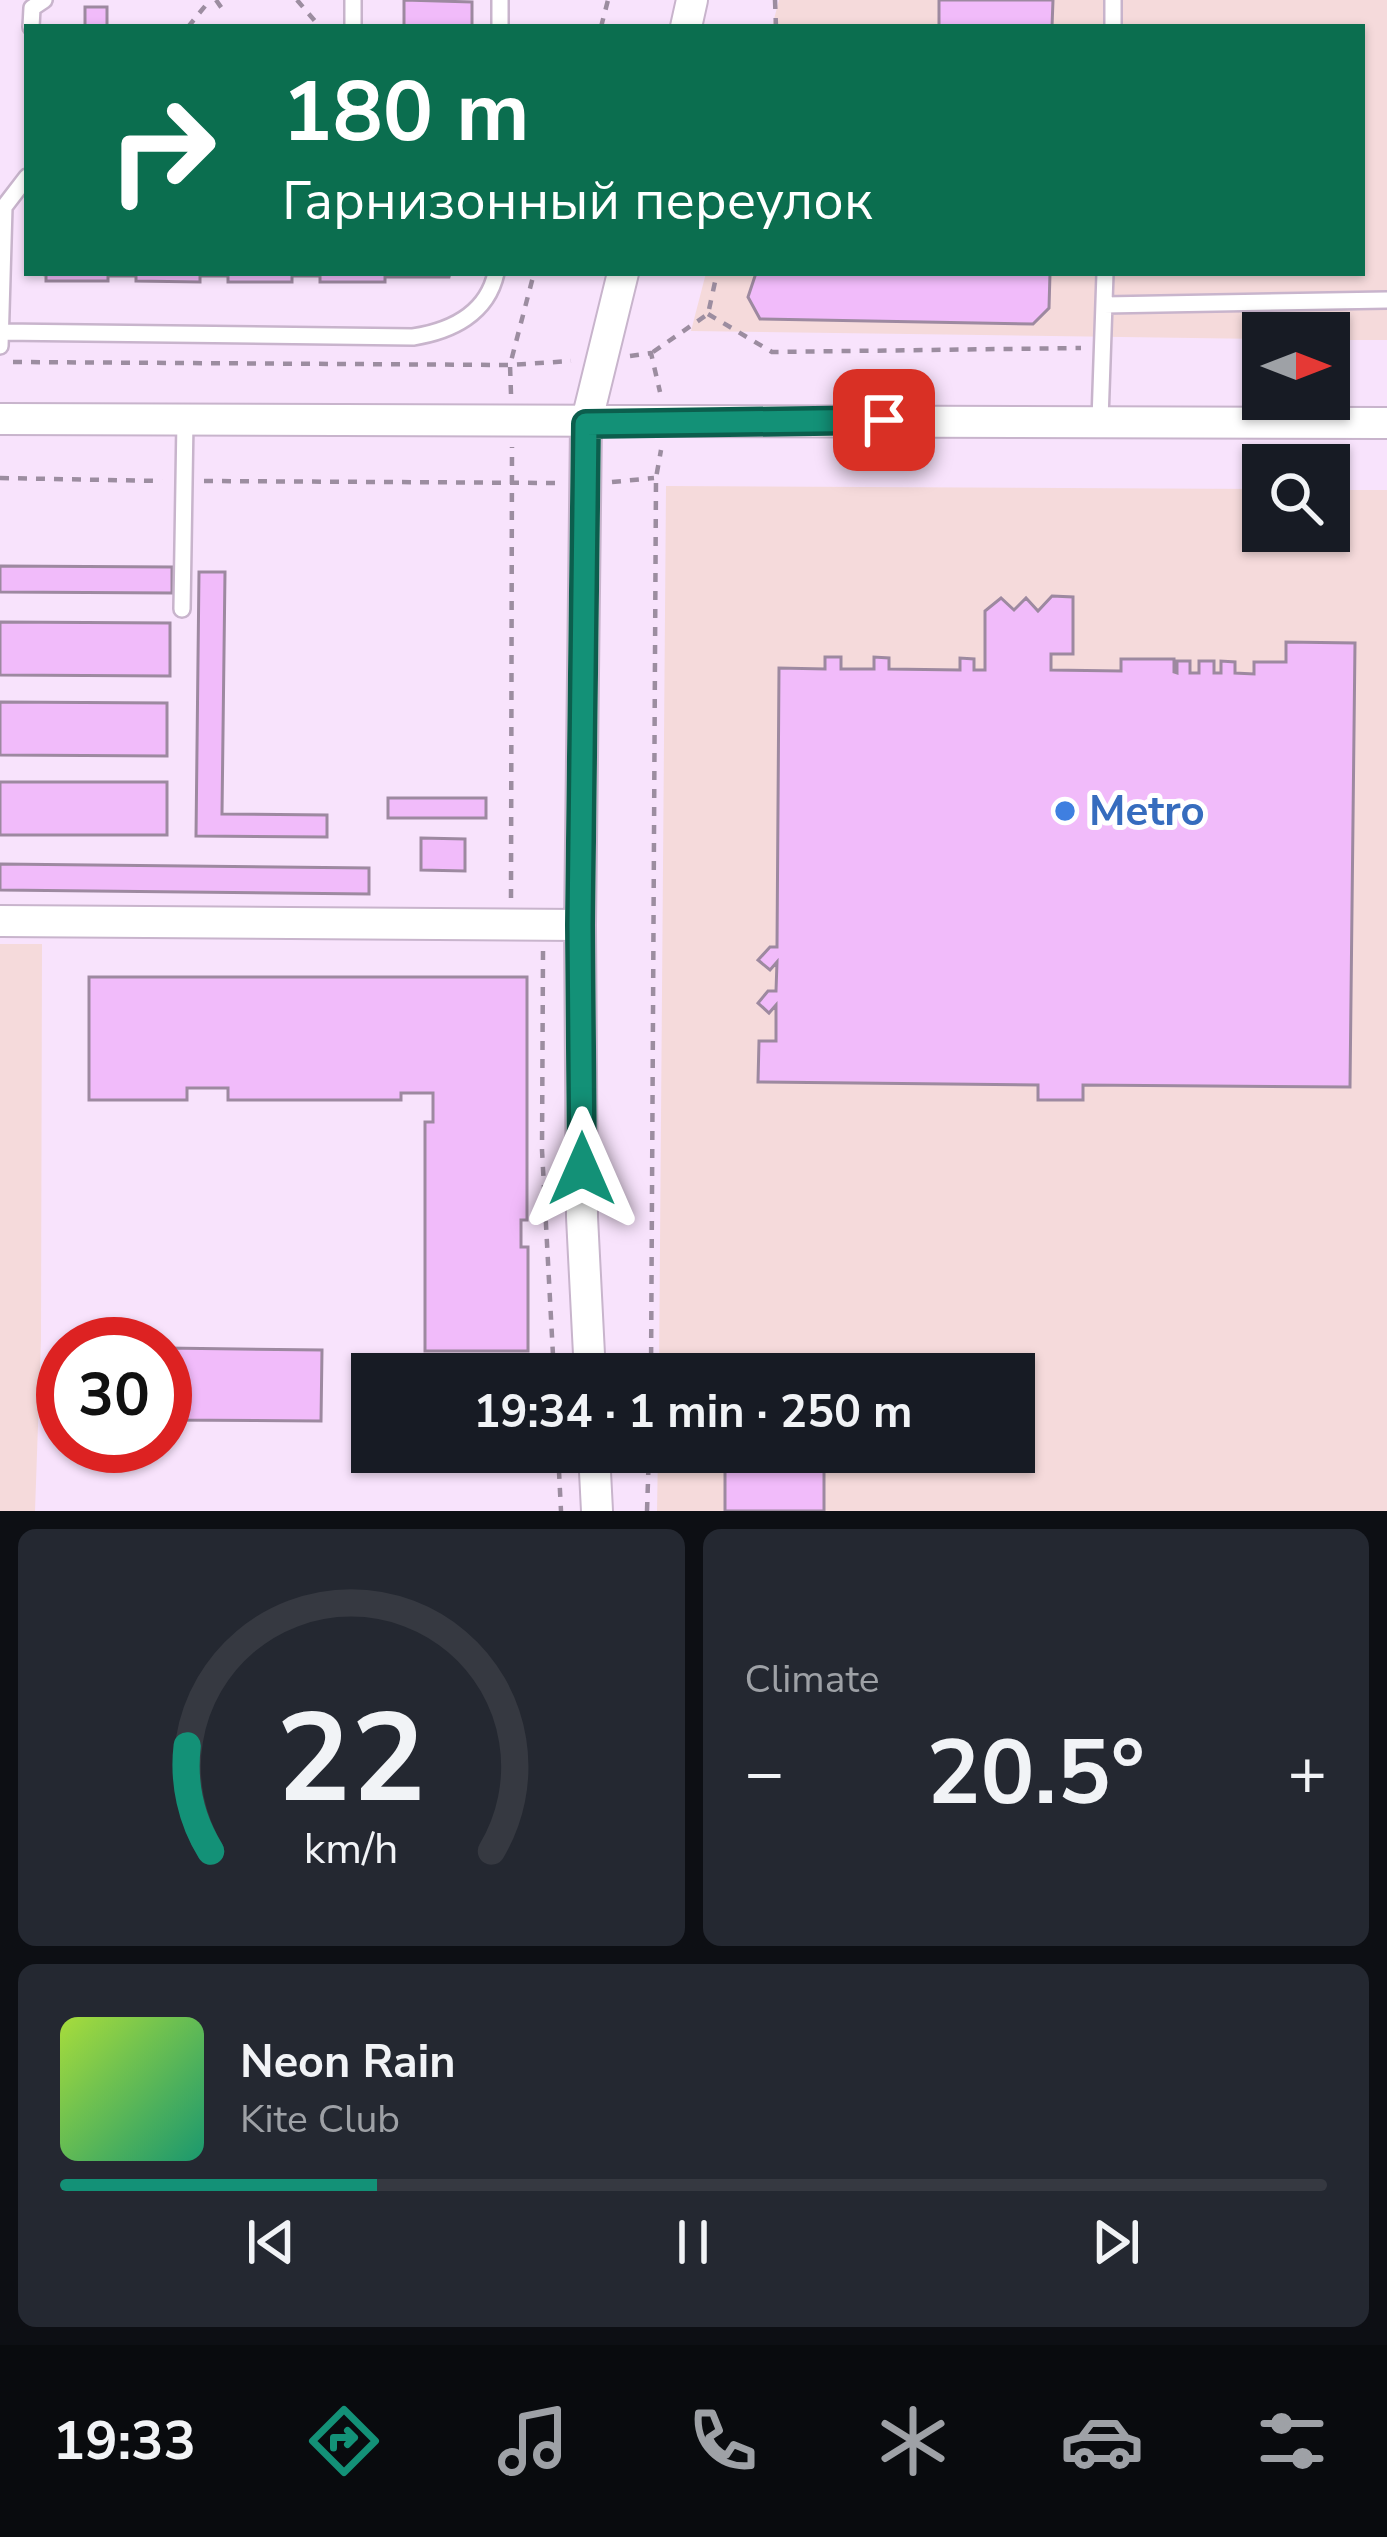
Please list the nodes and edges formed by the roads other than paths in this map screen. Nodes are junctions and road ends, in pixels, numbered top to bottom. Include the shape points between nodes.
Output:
1 (44, 0) edge
2 (31, 24) edge
3 (24, 181) edge
4 (495, 276) edge
5 (622, 276) edge
6 (1105, 276) edge
7 (1387, 300) edge
8 (1104, 305) junction
9 (1, 327) edge
10 (0, 346) edge
11 (0, 419) edge
12 (185, 420) junction
13 (1100, 420) junction
14 (1387, 423) edge
15 (586, 424) junction
16 (182, 609) dead end
17 (0, 921) edge
18 (580, 925) junction
19 (589, 1353) edge
20 (595, 1473) edge
21 (597, 1511) edge

1 - 2 lane via 32,8
3 - 9 lane via 4,207
4 - 9 lane via 468,319 413,337
5 - 15 street
6 - 8 lane
7 - 8 lane
8 - 13 lane
9 - 10 lane
11 - 12 street
12 - 15 street
12 - 16 lane
13 - 14 street
13 - 15 street
15 - 18 street
17 - 18 street
18 - 19 street
20 - 21 street

